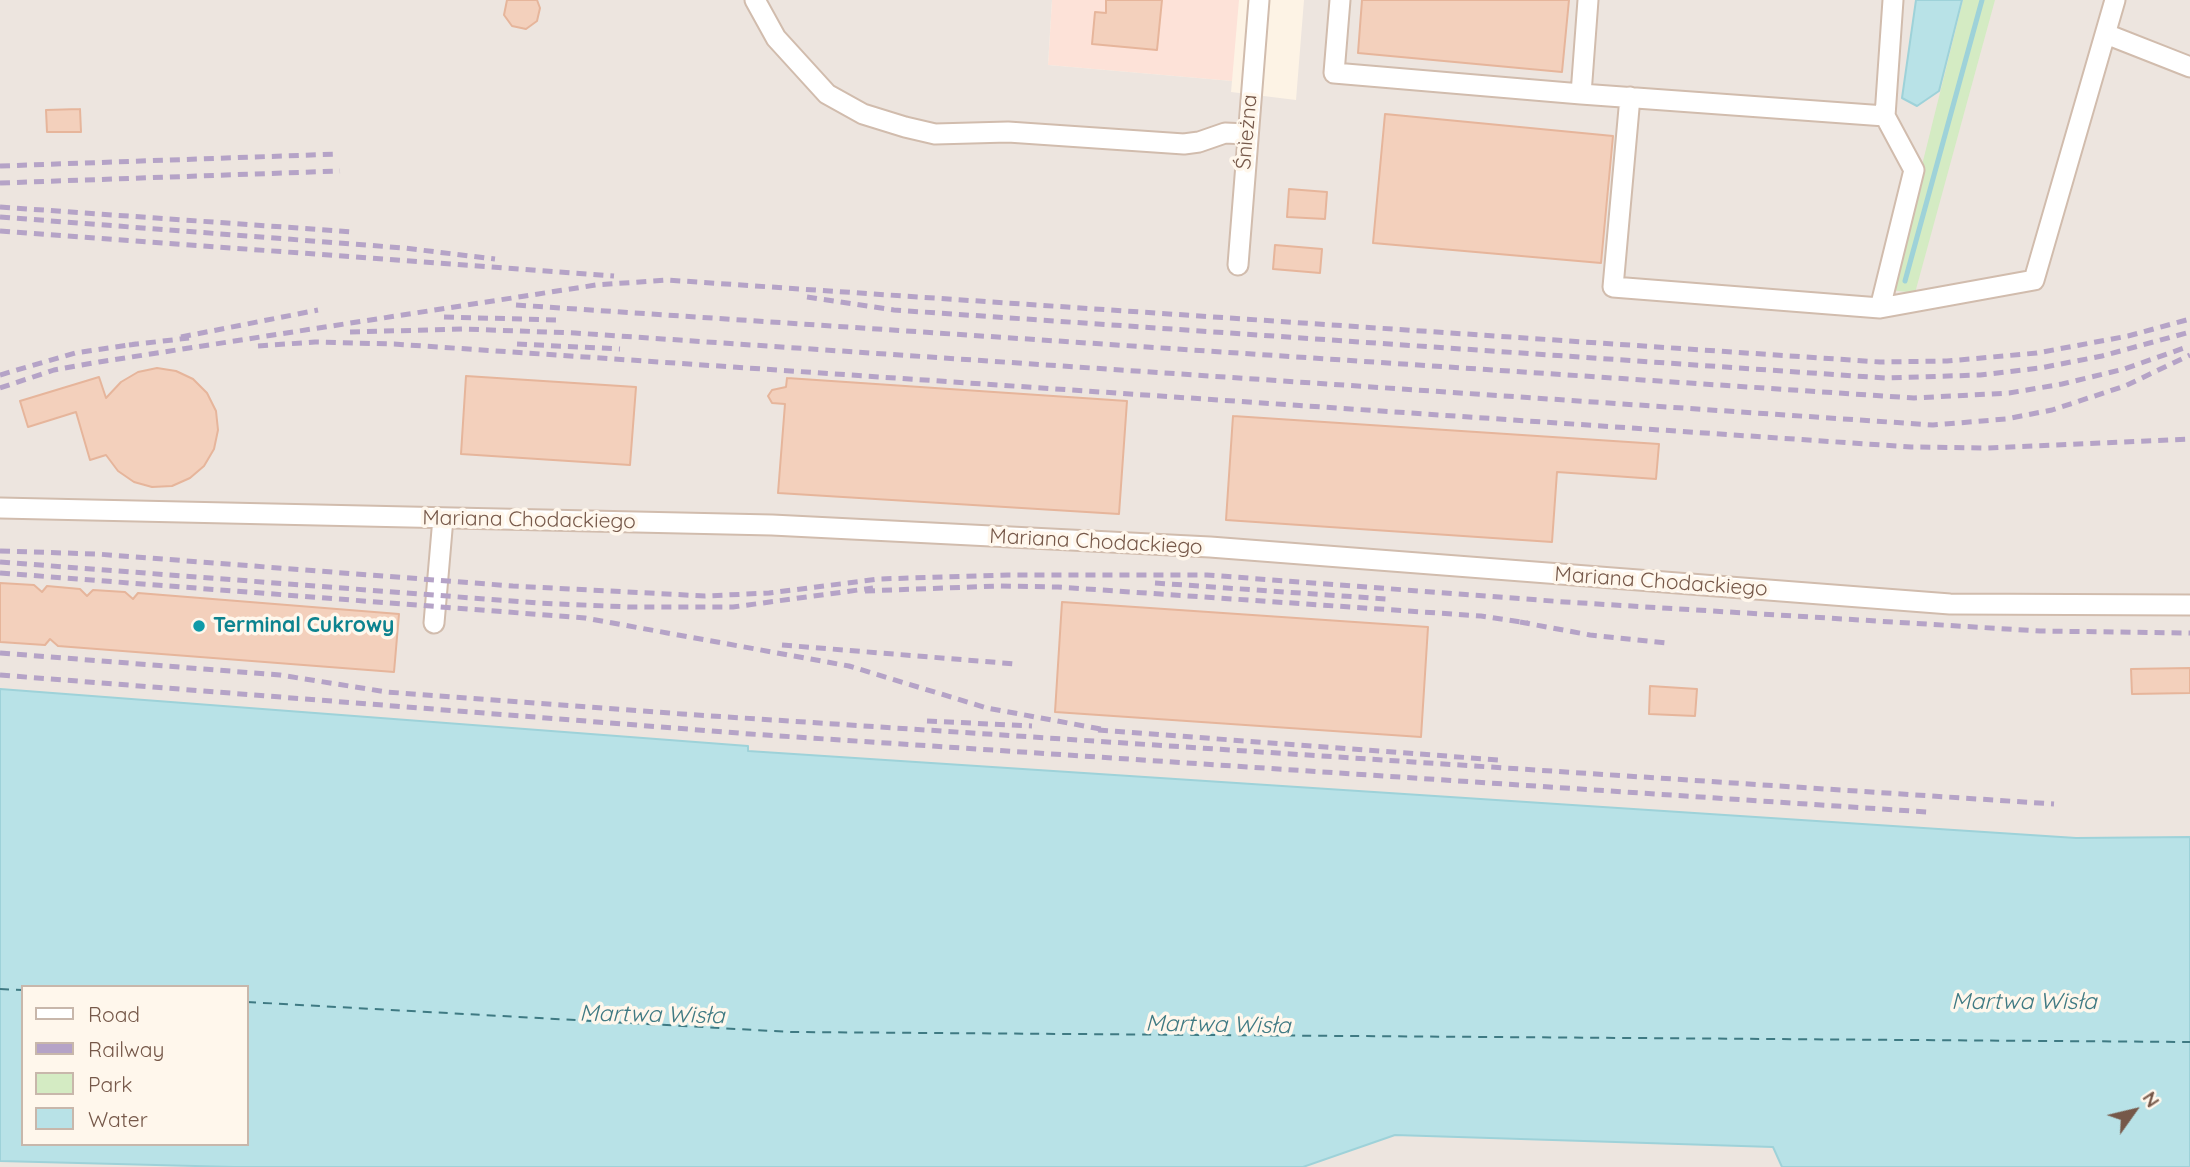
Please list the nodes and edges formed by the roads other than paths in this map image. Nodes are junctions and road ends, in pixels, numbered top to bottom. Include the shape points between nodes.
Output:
1 (755, 0) edge
2 (1259, 0) edge
3 (1340, 0) edge
4 (1588, 0) edge
5 (1893, 0) edge
6 (2115, 0) edge
7 (2106, 34) junction
8 (2190, 67) edge
9 (1581, 93) junction
10 (1630, 97) junction
11 (1885, 116) junction
12 (1247, 134) junction
13 (1238, 265) dead end
14 (1880, 308) junction
15 (0, 508) edge
16 (443, 519) junction
17 (2190, 605) edge
18 (434, 623) dead end

1 - 12 street via 776,38 827,94 863,114 905,127 935,134 1021,133 1184,144 1225,133
2 - 12 street, Śnieżna
3 - 9 street via 1334,73
4 - 9 street
5 - 11 street
6 - 7 street
7 - 8 street
7 - 14 street via 2034,280
9 - 10 street
10 - 11 street
10 - 14 street via 1613,287
11 - 14 street via 1914,170
12 - 13 street, Śnieżna
15 - 16 street, Mariana Chodackiego
16 - 17 street, Mariana Chodackiego via 772,525 1210,547 1950,604
16 - 18 street

